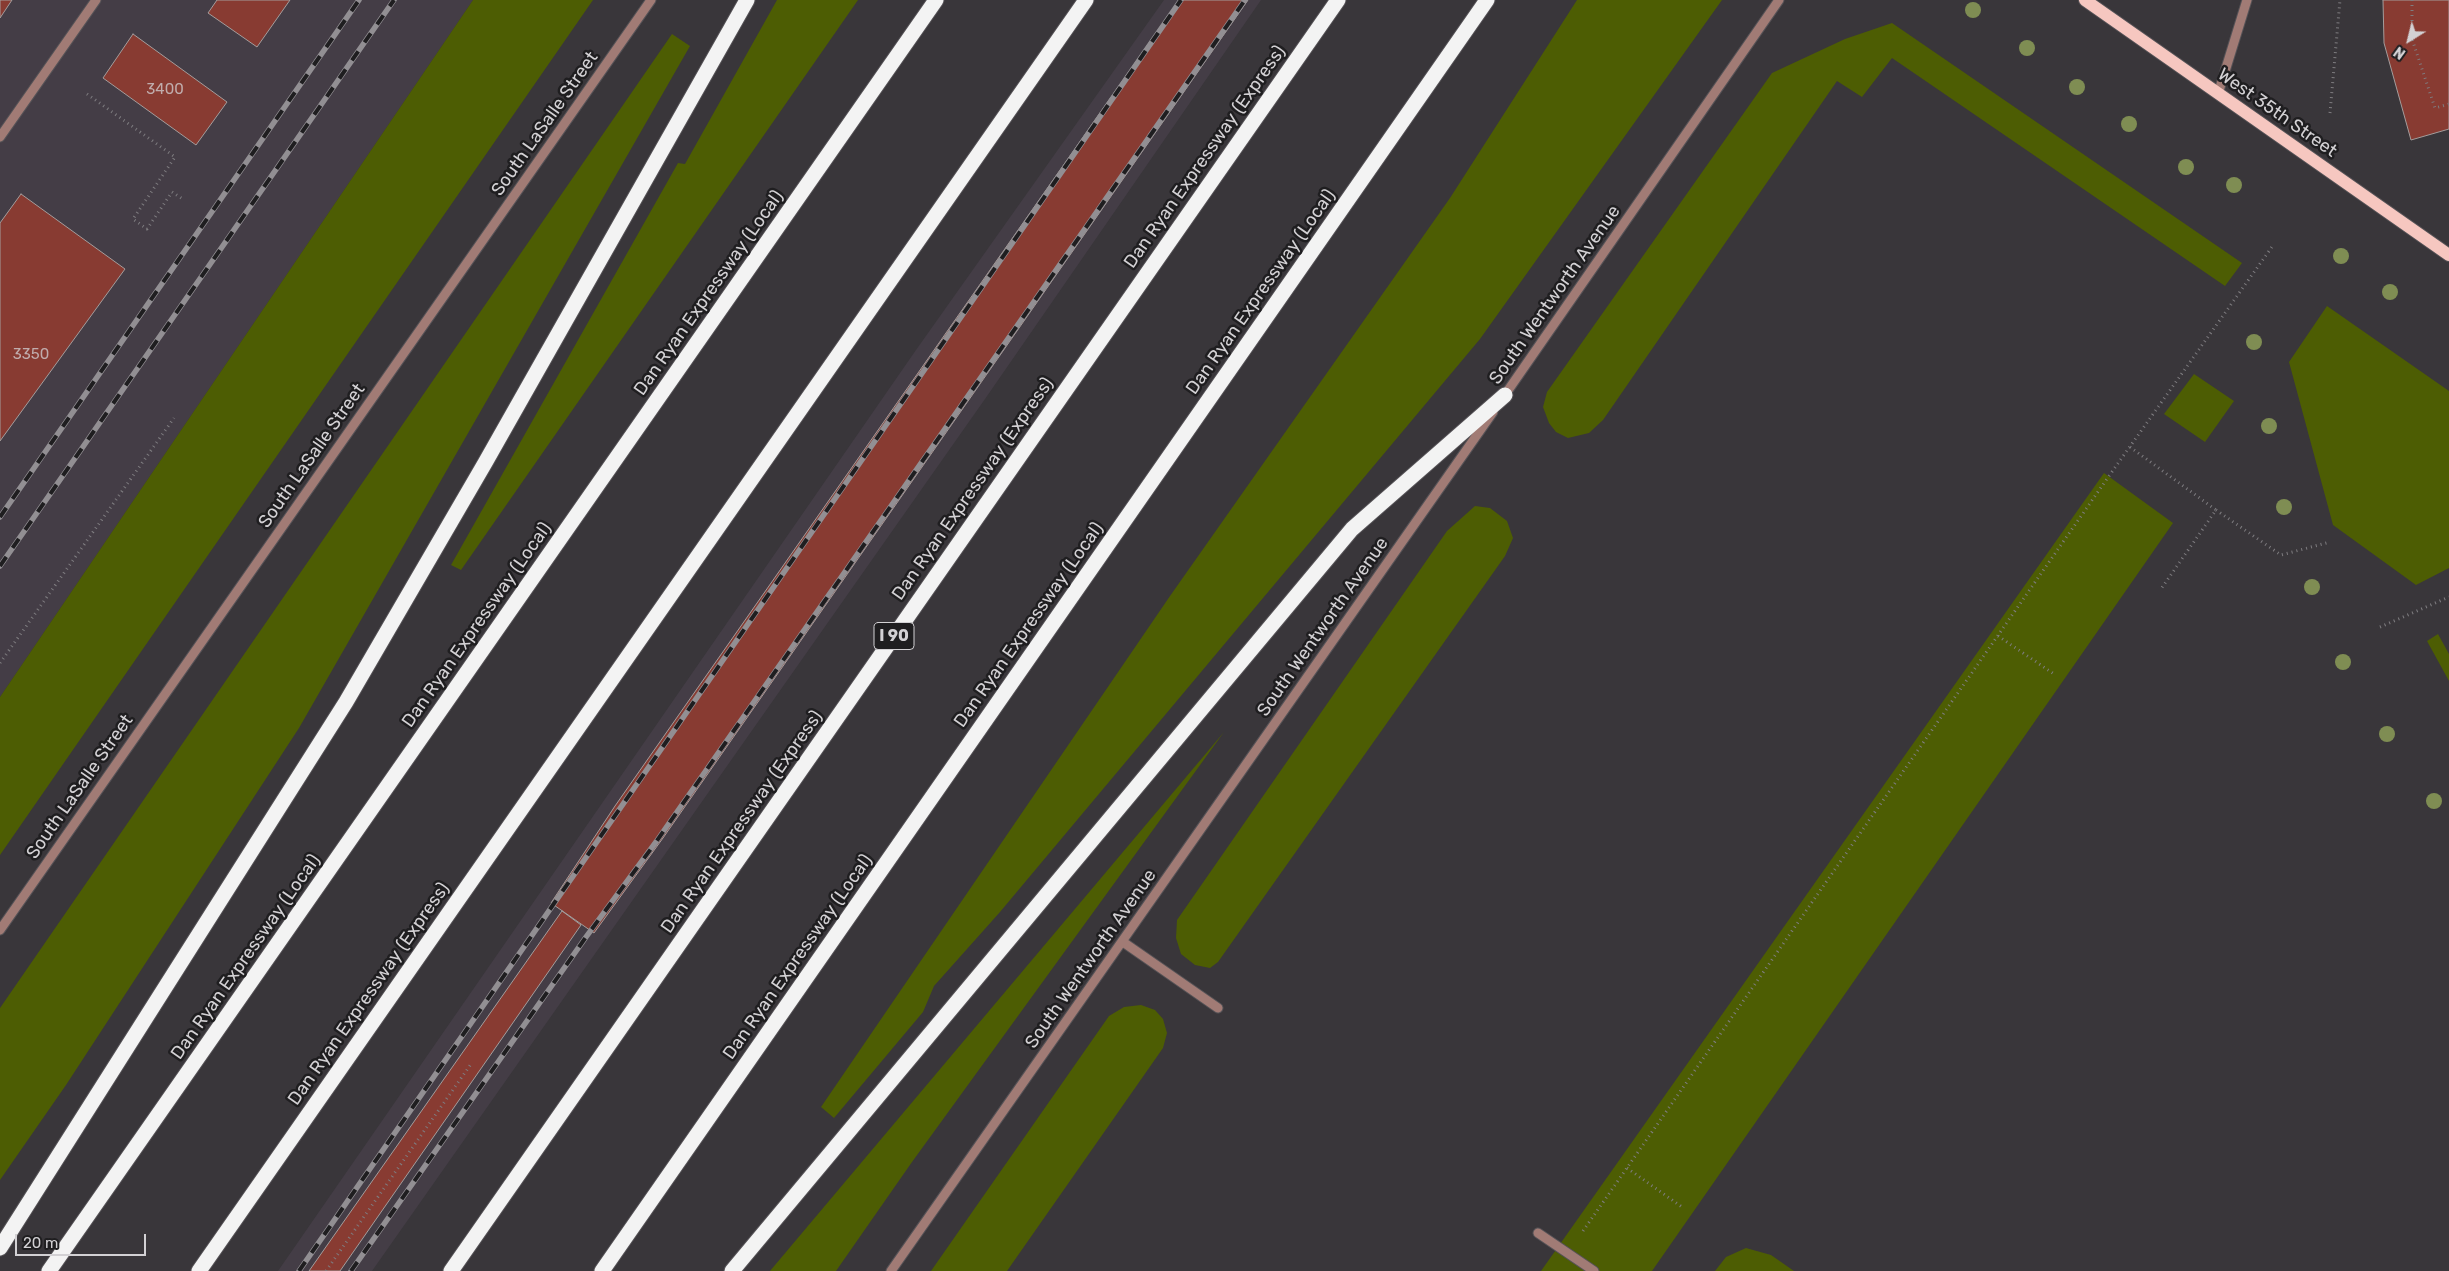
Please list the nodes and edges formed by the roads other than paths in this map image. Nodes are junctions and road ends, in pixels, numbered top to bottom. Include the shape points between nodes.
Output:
1 (96, 0) edge
2 (651, 0) edge
3 (747, 0) edge
4 (936, 0) edge
5 (1086, 0) edge
6 (1338, 0) edge
7 (1487, 0) edge
8 (1779, 0) edge
9 (2085, 0) edge
10 (2247, 0) edge
11 (2218, 94) junction
12 (0, 137) edge
13 (2449, 255) edge
14 (1505, 395) junction
15 (0, 930) edge
16 (1123, 942) junction
17 (1218, 1008) dead end
18 (1538, 1233) dead end
19 (0, 1248) edge
20 (49, 1271) edge
21 (199, 1271) edge
22 (451, 1271) edge
23 (602, 1271) edge
24 (732, 1271) edge
25 (891, 1271) edge
26 (1594, 1271) edge

1 - 12 street
2 - 15 street, South LaSalle Street
3 - 19 highway via 346,702
4 - 20 highway, Dan Ryan Expressway (Local)
5 - 21 highway, Dan Ryan Expressway (Express)
6 - 22 highway, Dan Ryan Expressway (Express) / I 90
7 - 23 highway, Dan Ryan Expressway (Local)
8 - 14 street, South Wentworth Avenue
9 - 11 main road, West 35th Street
10 - 11 street
11 - 13 main road, West 35th Street
14 - 16 street, South Wentworth Avenue
14 - 24 highway via 1352,529
16 - 17 street
16 - 25 street, South Wentworth Avenue
18 - 26 street

